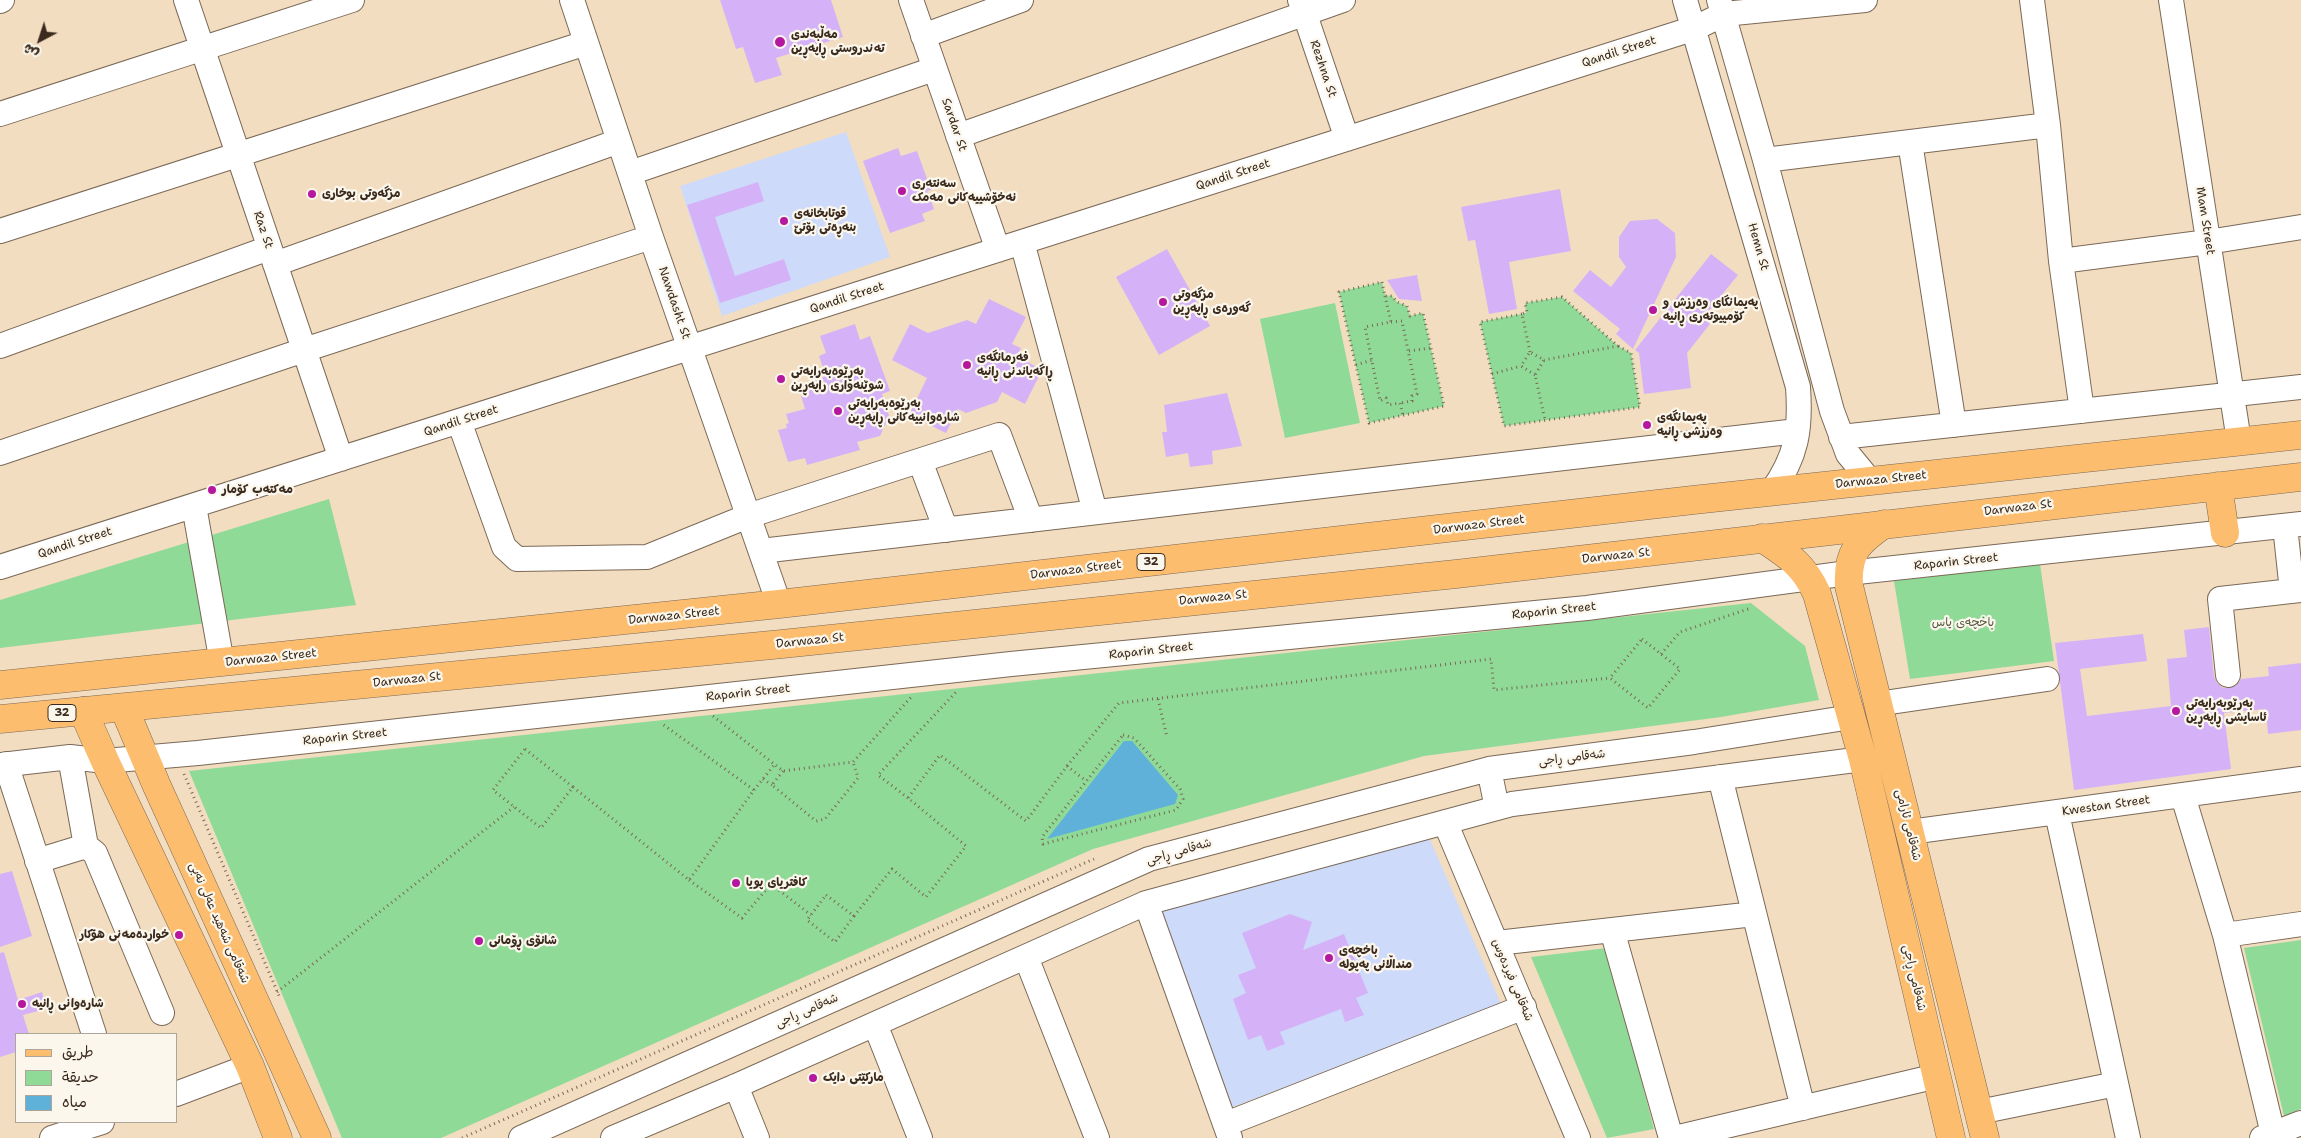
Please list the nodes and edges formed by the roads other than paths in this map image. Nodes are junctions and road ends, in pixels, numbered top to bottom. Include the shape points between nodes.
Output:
1 (186, 0) edge
2 (352, 0) edge
3 (572, 0) edge
4 (911, 0) edge
5 (1022, 0) edge
6 (1342, 0) edge
7 (1685, 0) edge
8 (1865, 0) edge
9 (2032, 0) edge
10 (2170, 0) edge
11 (1810, 3) edge
12 (1302, 6) edge
13 (1722, 7) edge
14 (1695, 28) junction
15 (923, 36) junction
16 (586, 42) junction
17 (202, 48) junction
18 (934, 69) junction
19 (0, 114) edge
20 (2048, 124) junction
21 (958, 136) junction
22 (1346, 139) junction
23 (619, 141) junction
24 (1910, 142) junction
25 (238, 155) junction
26 (1765, 160) junction
27 (630, 173) junction
28 (2301, 227) edge
29 (0, 231) edge
30 (651, 237) junction
31 (1022, 242) junction
32 (2208, 242) junction
33 (998, 250) junction
34 (272, 256) junction
35 (2061, 261) junction
36 (0, 346) edge
37 (690, 348) junction
38 (304, 350) junction
39 (2301, 386) edge
40 (2231, 394) junction
41 (2082, 411) junction
42 (459, 421) junction
43 (1954, 424) junction
44 (1797, 431) junction
45 (2301, 435) edge
46 (1840, 437) junction
47 (2239, 441) junction
48 (0, 453) edge
49 (340, 459) junction
50 (920, 461) junction
51 (2301, 477) edge
52 (1871, 482) junction
53 (2218, 486) junction
54 (1772, 492) junction
55 (194, 506) junction
56 (1095, 512) junction
57 (748, 516) junction
58 (1031, 520) junction
59 (1884, 524) junction
60 (2293, 525) edge
61 (946, 530) junction
62 (2225, 533) junction
63 (1762, 538) junction
64 (760, 551) junction
65 (1207, 555) junction
66 (0, 568) edge
67 (1848, 573) junction
68 (1810, 579) junction
69 (2296, 590) edge
70 (1211, 598) junction
71 (779, 604) junction
72 (1854, 611) junction
73 (1823, 614) junction
74 (222, 663) junction
75 (2228, 675) dead end
76 (2047, 679) dead end
77 (0, 685) edge
78 (1877, 704) junction
79 (124, 708) junction
80 (84, 711) junction
81 (1851, 717) junction
82 (0, 720) edge
83 (70, 757) junction
84 (144, 758) junction
85 (1863, 760) junction
86 (105, 761) junction
87 (3, 765) edge
88 (1489, 769) junction
89 (1720, 777) junction
90 (2301, 780) edge
91 (2183, 796) junction
92 (1497, 808) junction
93 (2057, 813) junction
94 (1445, 822) junction
95 (1910, 832) junction
96 (86, 846) junction
97 (37, 861) junction
98 (1146, 903) junction
99 (1754, 914) junction
100 (2301, 924) edge
101 (1612, 930) junction
102 (2225, 934) junction
103 (1497, 944) junction
104 (1026, 957) junction
105 (1524, 1007) junction
106 (162, 1013) dead end
107 (875, 1024) junction
108 (94, 1033) edge
109 (250, 1066) junction
110 (1937, 1076) junction
111 (2116, 1084) junction
112 (736, 1086) junction
113 (178, 1093) edge
114 (1803, 1108) junction
115 (99, 1123) edge
116 (2301, 1123) edge
117 (1982, 1125) edge
118 (1228, 1131) edge
119 (2268, 1136) edge
120 (52, 1138) edge
121 (278, 1138) edge
122 (317, 1138) edge
123 (521, 1138) edge
124 (613, 1138) edge
125 (757, 1138) edge
126 (920, 1138) edge
127 (1097, 1138) edge
128 (1578, 1138) edge
129 (1671, 1138) edge
130 (1675, 1138) edge
131 (1951, 1138) edge
132 (2128, 1138) edge

1 - 17 street, Raz St
2 - 17 street
3 - 16 street, Nawdasht St
4 - 15 street, Sardar St
5 - 15 street
6 - 12 street
7 - 14 street, Hemn St
8 - 11 street
9 - 20 street
10 - 32 street, Mam Street
11 - 13 street
12 - 21 street
12 - 22 street, Rezhna St
13 - 14 street, Qandil Street
13 - 26 street
14 - 22 street, Qandil Street
14 - 44 street, Hemn St via 1798,387
15 - 18 street, Sardar St
16 - 23 street, Nawdasht St
16 - 25 street
17 - 19 street
17 - 25 street, Raz St
18 - 21 street, Sardar St
18 - 27 street
20 - 24 street
20 - 35 street
21 - 33 street, Sardar St
22 - 31 street, Qandil Street
23 - 27 street, Nawdasht St
23 - 34 street
24 - 26 street
24 - 43 street
25 - 29 street
25 - 34 street, Raz St
26 - 46 street
27 - 30 street, Nawdasht St
28 - 32 street
30 - 37 street, Nawdasht St
30 - 38 street
31 - 33 street, Qandil Street
31 - 56 street
32 - 35 street
32 - 40 street, Mam Street
33 - 37 street, Qandil Street
34 - 36 street
34 - 38 street, Raz St
35 - 41 street
37 - 42 street, Qandil Street
37 - 57 street, Nawdasht St
38 - 48 street
38 - 49 street, Raz St
39 - 40 street
40 - 41 street
40 - 47 street, Mam Street
41 - 43 street
42 - 49 street, Qandil Street
42 - 57 street via 504,547 517,560 647,557
43 - 46 street
44 - 54 street, Hemn St via 1792,460
44 - 56 street
45 - 47 main road, Darwaza Street / 32
46 - 52 street via 1848,454
47 - 52 main road, Darwaza Street / 32
49 - 55 street, Qandil Street
50 - 57 street
50 - 58 street via 999,435
50 - 61 street
51 - 53 main road, Darwaza St / 32
52 - 54 main road, Darwaza Street / 32
53 - 59 main road, Darwaza St / 32
53 - 62 main road
54 - 65 main road, Darwaza Street / 32
55 - 66 street, Qandil Street
55 - 74 street
56 - 58 street
57 - 64 street, Nawdasht St
58 - 61 street
59 - 63 main road, Darwaza St / 32
59 - 67 main road, شەقامی ئارامی via 1862,539 1855,549
60 - 62 street, Raparin Street
60 - 69 street
61 - 64 street
62 - 67 street, Raparin Street
63 - 68 main road, شەقامی ڕاجی via 1796,561
63 - 70 main road, Darwaza St / 32 via 1698,548
64 - 71 street, Nawdasht St
65 - 70 main road
65 - 71 main road, Darwaza Street / 32
67 - 68 street, Raparin Street
67 - 72 main road, شەقامی ئارامی
68 - 73 main road, شەقامی ڕاجی
68 - 84 street, Raparin Street via 1586,608 1012,664
69 - 75 street via 2220,599
70 - 79 main road, Darwaza St / 32
71 - 74 main road, Darwaza Street / 32
72 - 73 main road via 1838,605
72 - 78 main road, شەقامی ئارامی
73 - 81 main road, شەقامی ڕاجی
74 - 77 main road, Darwaza Street / 32
76 - 78 street
78 - 95 main road, شەقامی ئارامی
79 - 80 main road, 32
79 - 84 main road, شەقامی شەهید عەلی نەبی
80 - 82 main road, 32
80 - 86 main road
81 - 85 main road, شەقامی ڕاجی
81 - 88 street, شەقامی ڕاجی
83 - 86 street, Raparin Street
83 - 87 street, Raparin Street
83 - 96 street
84 - 86 street, Raparin Street
84 - 122 main road, شەقامی شەهید عەلی نەبی
85 - 89 street
85 - 110 main road, شەقامی ڕاجی
86 - 109 main road
87 - 97 street
88 - 92 street
88 - 123 street, شەقامی ڕاجی via 1149,859
89 - 92 street
89 - 99 street
90 - 91 street, Kwestan Street
91 - 93 street, Kwestan Street
91 - 102 street
92 - 94 street
93 - 95 street, Kwestan Street
93 - 111 street
94 - 98 street
94 - 103 street, شەقامی فیردەوس
95 - 117 main road, شەقامی ئارامی
96 - 97 street
96 - 106 street via 95,853
97 - 108 street
98 - 104 street
98 - 118 street
99 - 101 street
99 - 114 street
100 - 102 street
101 - 103 street
101 - 129 street
102 - 119 street
103 - 105 street, شەقامی فیردەوس
104 - 107 street
104 - 127 street
105 - 118 street
105 - 128 street, شەقامی فیردەوس
107 - 112 street
107 - 126 street
109 - 113 street
109 - 121 main road
110 - 114 street
110 - 131 main road, شەقامی ڕاجی
111 - 117 street
111 - 132 street
112 - 124 street
112 - 125 street
114 - 130 street
115 - 120 street
116 - 119 street

